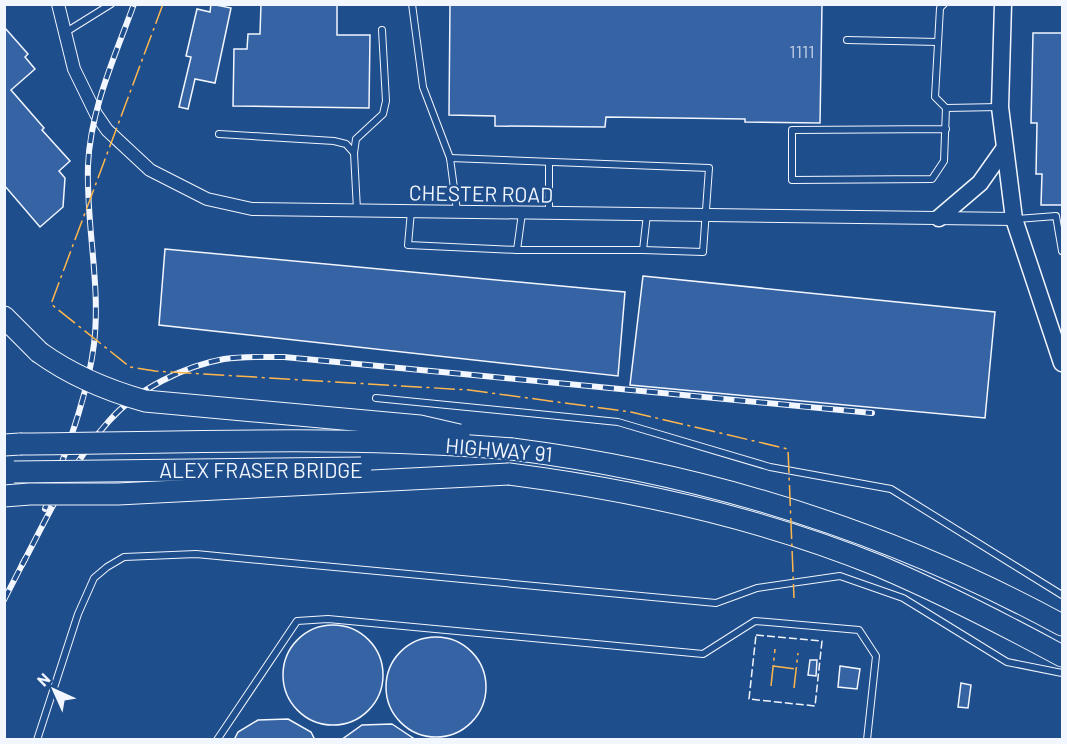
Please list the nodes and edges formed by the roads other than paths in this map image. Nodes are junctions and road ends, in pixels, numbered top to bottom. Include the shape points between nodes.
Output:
1 (58, 4) edge
2 (111, 4) edge
3 (412, 4) edge
4 (944, 4) edge
5 (1003, 4) edge
6 (104, 6) edge
7 (382, 30) dead end
8 (65, 32) junction
9 (847, 40) dead end
10 (938, 42) junction
11 (1000, 107) junction
12 (946, 108) junction
13 (946, 129) junction
14 (219, 134) dead end
15 (1004, 149) junction
16 (354, 153) junction
17 (450, 158) junction
18 (549, 163) junction
19 (357, 211) junction
20 (411, 211) junction
21 (457, 212) junction
22 (522, 213) junction
23 (549, 213) junction
24 (647, 214) junction
25 (707, 215) junction
26 (939, 218) junction
27 (1014, 219) junction
28 (517, 250) junction
29 (643, 250) junction
30 (1062, 251) edge
31 (4, 317) edge
32 (1062, 363) edge
33 (376, 398) dead end
34 (12, 445) edge
35 (512, 448) junction
36 (8, 472) edge
37 (509, 474) junction
38 (4, 496) edge
39 (1062, 595) edge
40 (1062, 626) edge
41 (1062, 656) edge
42 (1062, 673) edge
43 (38, 740) edge
44 (217, 740) edge
45 (867, 740) edge

1 - 8 street, CHESTER ROAD
2 - 6 lane
3 - 17 lane via 423,87
4 - 10 lane via 940,8
5 - 11 street
6 - 8 lane
7 - 16 lane via 385,109 356,139
8 - 19 street, CHESTER ROAD via 74,69 96,114 107,130 150,170 207,199 252,209
9 - 10 lane
10 - 12 lane via 935,97
11 - 12 lane
11 - 15 street
12 - 13 lane
13 - 13 lane via 944,161 932,179 792,180 792,129
14 - 16 lane via 321,139 346,144
15 - 26 street via 980,183
15 - 27 street
16 - 19 lane
17 - 18 lane
17 - 21 lane
18 - 23 lane
18 - 25 lane via 709,168
19 - 20 street, CHESTER ROAD
20 - 21 street, CHESTER ROAD
20 - 28 lane via 408,245
21 - 22 street, CHESTER ROAD
22 - 23 street, CHESTER ROAD
22 - 28 lane
23 - 24 street, CHESTER ROAD
24 - 25 street, CHESTER ROAD
24 - 29 lane
25 - 26 street, CHESTER ROAD
25 - 29 lane via 703,252
26 - 27 street, CHESTER ROAD
27 - 30 lane via 1056,216
27 - 32 street
28 - 29 lane
31 - 35 highway, bridge via 61,368 145,401 420,426
33 - 39 lane via 618,422 770,467 891,489
34 - 35 highway, HIGHWAY 91, bridge via 364,442
35 - 40 highway, HIGHWAY 91 via 615,464 749,495 876,538 974,580
36 - 37 highway, ALEX FRASER BRIDGE, bridge via 363,468
37 - 38 highway, bridge
37 - 41 highway, HIGHWAY 91 via 620,492 742,520 834,550 963,605
42 - 43 lane via 1007,662 903,598 840,576 757,588 717,603 196,554 124,557 94,578 78,614
44 - 45 lane via 297,621 328,619 704,654 755,621 859,630 876,656

